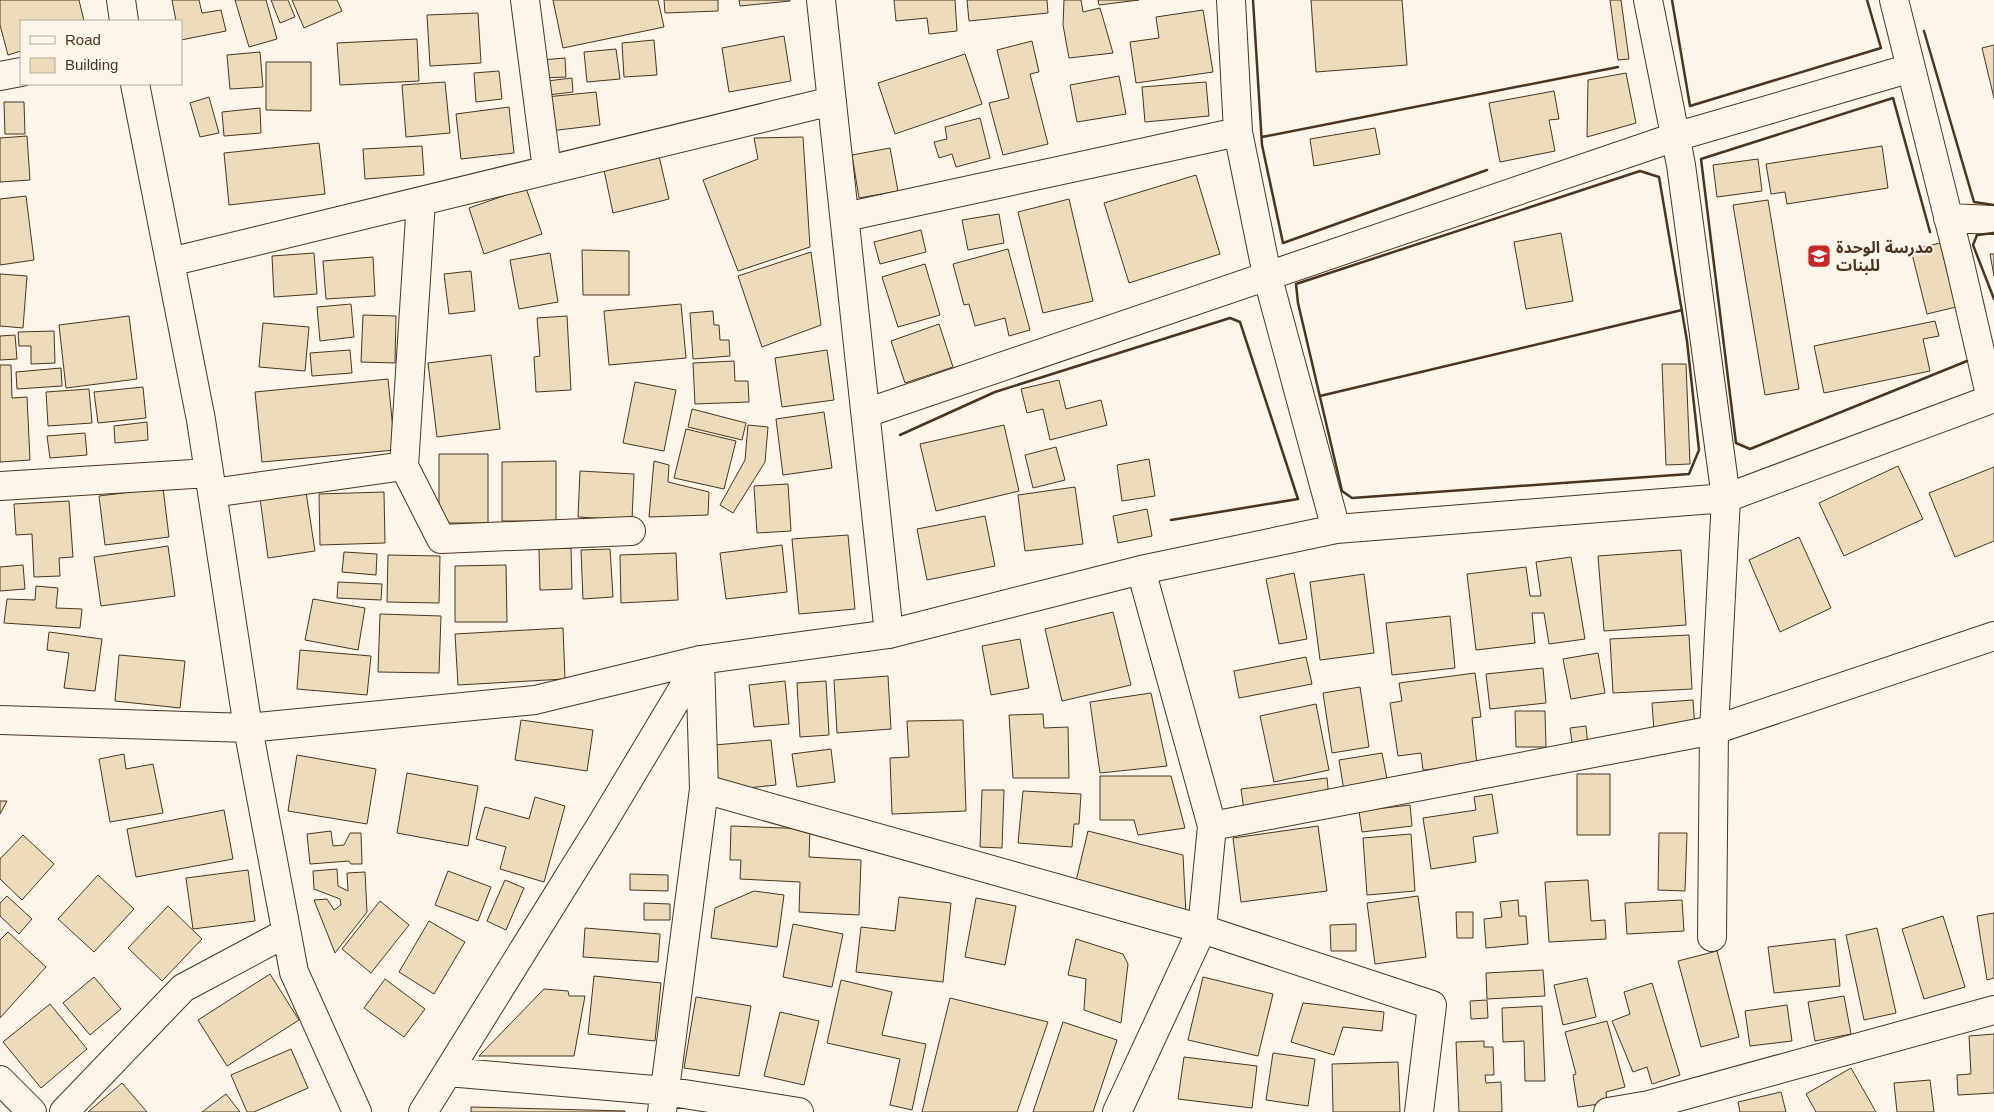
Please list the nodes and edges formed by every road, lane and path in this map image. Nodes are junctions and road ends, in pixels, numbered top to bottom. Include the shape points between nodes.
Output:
1 (121, 0) edge
2 (525, 0) edge
3 (822, 0) edge
4 (1230, 0) edge
5 (1648, 0) edge
6 (1894, 0) edge
7 (124, 20) edge
8 (1911, 68) junction
9 (20, 72) edge
10 (0, 76) edge
11 (135, 85) edge
12 (832, 101) junction
13 (1238, 132) junction
14 (1675, 136) junction
15 (548, 170) junction
16 (421, 201) junction
17 (844, 217) junction
18 (1948, 218) junction
19 (1994, 220) edge
20 (170, 262) junction
21 (1267, 275) junction
22 (1992, 398) edge
23 (866, 412) junction
24 (404, 466) junction
25 (211, 483) junction
26 (0, 486) edge
27 (1726, 498) junction
28 (1336, 530) junction
29 (631, 531) dead end
30 (1141, 570) junction
31 (889, 634) junction
32 (1994, 636) edge
33 (700, 660) junction
34 (0, 720) edge
35 (248, 728) junction
36 (1714, 730) junction
37 (704, 789) junction
38 (1212, 826) junction
39 (1202, 929) junction
40 (286, 933) junction
41 (1712, 937) dead end
42 (1994, 1010) edge
43 (448, 1072) junction
44 (0, 1080) edge
45 (664, 1102) edge
46 (1650, 1108) edge
47 (32, 1112) edge
48 (64, 1112) edge
49 (357, 1112) edge
50 (423, 1112) edge
51 (799, 1112) edge
52 (1117, 1112) edge
53 (1419, 1112) edge
54 (1608, 1112) edge

1 - 7 street
2 - 15 street
3 - 12 street
4 - 13 street
5 - 14 street
6 - 8 street
8 - 14 street
8 - 18 street
9 - 10 street
11 - 20 street
12 - 15 street
12 - 17 street
13 - 17 street
13 - 21 street
14 - 21 street
14 - 27 street
15 - 16 street
16 - 20 street
16 - 24 street
17 - 23 street
18 - 19 street
18 - 22 street
20 - 25 street
21 - 23 street
21 - 28 street
22 - 27 street
23 - 31 street
24 - 25 street
24 - 29 street via 441,539
25 - 26 street
25 - 35 street
27 - 28 street
27 - 36 street
28 - 30 street
30 - 31 street
30 - 38 street
31 - 33 street
32 - 36 street
33 - 35 street via 535,700
33 - 37 street
33 - 43 street
34 - 35 street
35 - 40 street
36 - 38 street
36 - 41 street
37 - 39 street
37 - 45 street
38 - 39 street
39 - 52 street
39 - 53 street via 1432,1005
40 - 48 street via 183,988
40 - 49 street via 294,972
42 - 46 street
43 - 45 street
43 - 50 street
44 - 47 street
45 - 51 street
46 - 54 street

